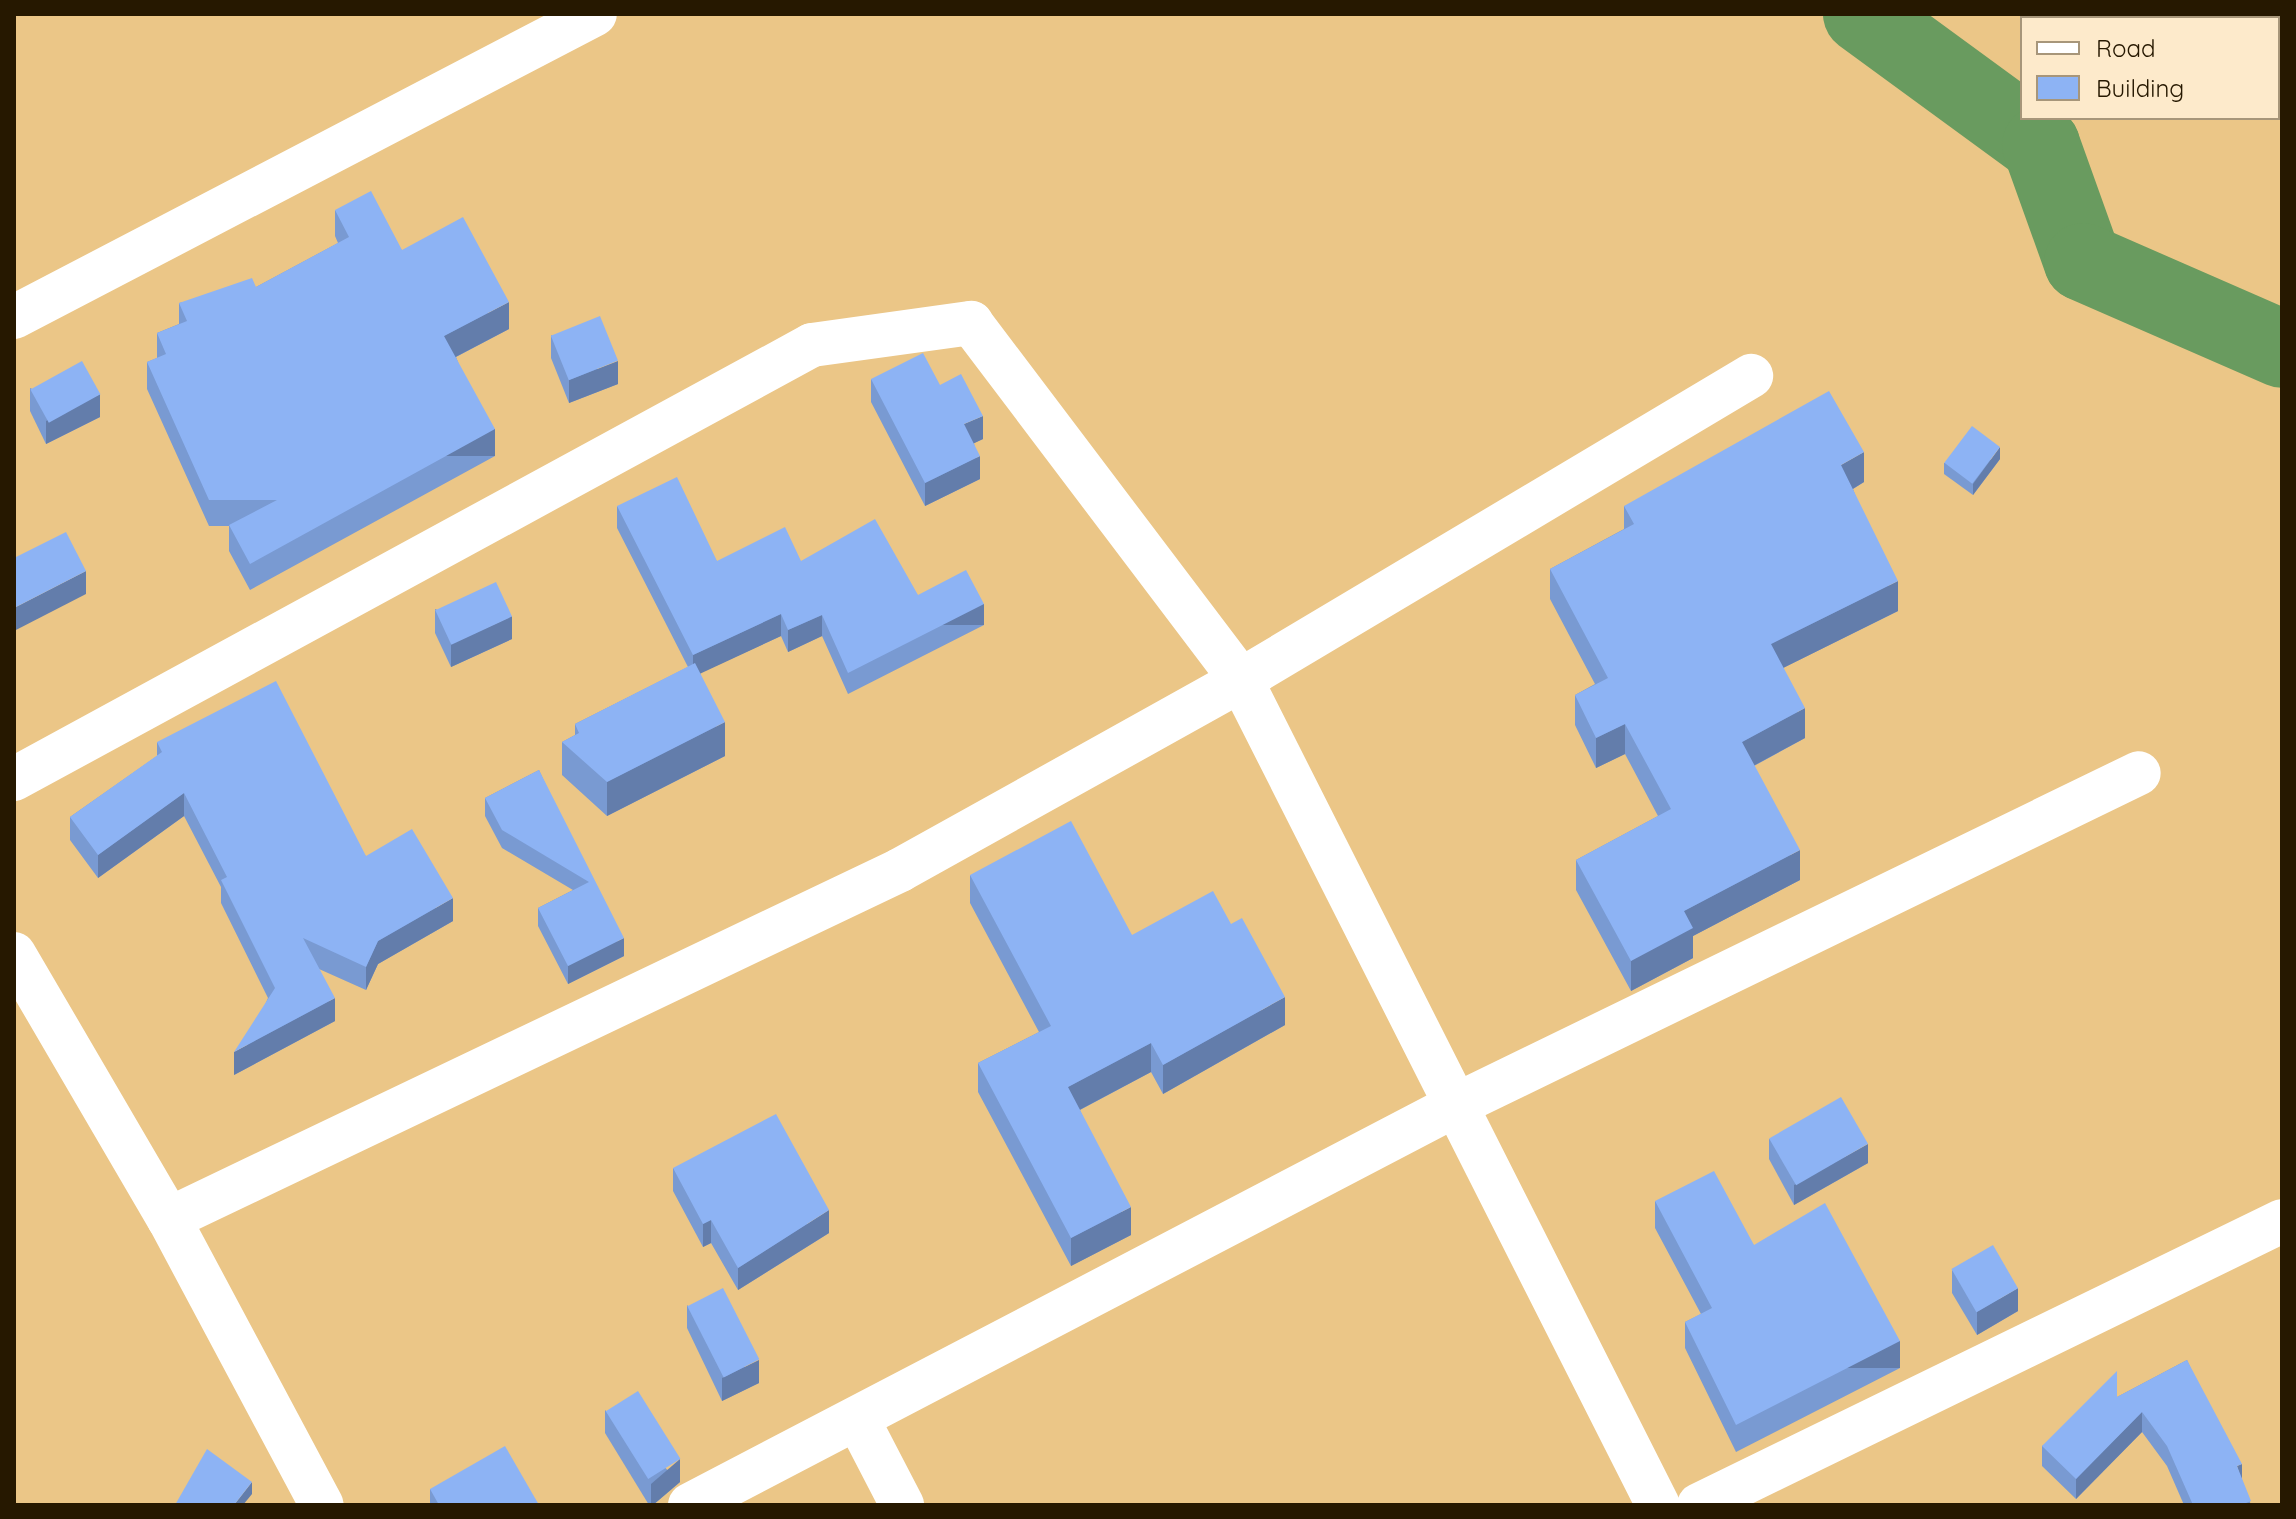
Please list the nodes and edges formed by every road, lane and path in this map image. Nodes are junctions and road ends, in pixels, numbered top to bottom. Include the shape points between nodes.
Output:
1 (595, 14) edge
2 (14, 317) edge
3 (1751, 376) dead end
4 (1241, 680) junction
5 (2139, 773) dead end
6 (14, 779) edge
7 (14, 954) edge
8 (1456, 1105) junction
9 (169, 1219) junction
10 (2282, 1221) edge
11 (858, 1420) junction
12 (322, 1505) edge
13 (690, 1505) edge
14 (902, 1505) edge
15 (1658, 1505) edge
16 (1699, 1505) edge

1 - 2 street
3 - 4 street
4 - 6 street via 971,323 812,345
4 - 8 street
4 - 9 street via 900,870
5 - 8 street
7 - 9 street
8 - 11 street
8 - 15 street
9 - 12 street
10 - 16 street
11 - 13 street
11 - 14 street

